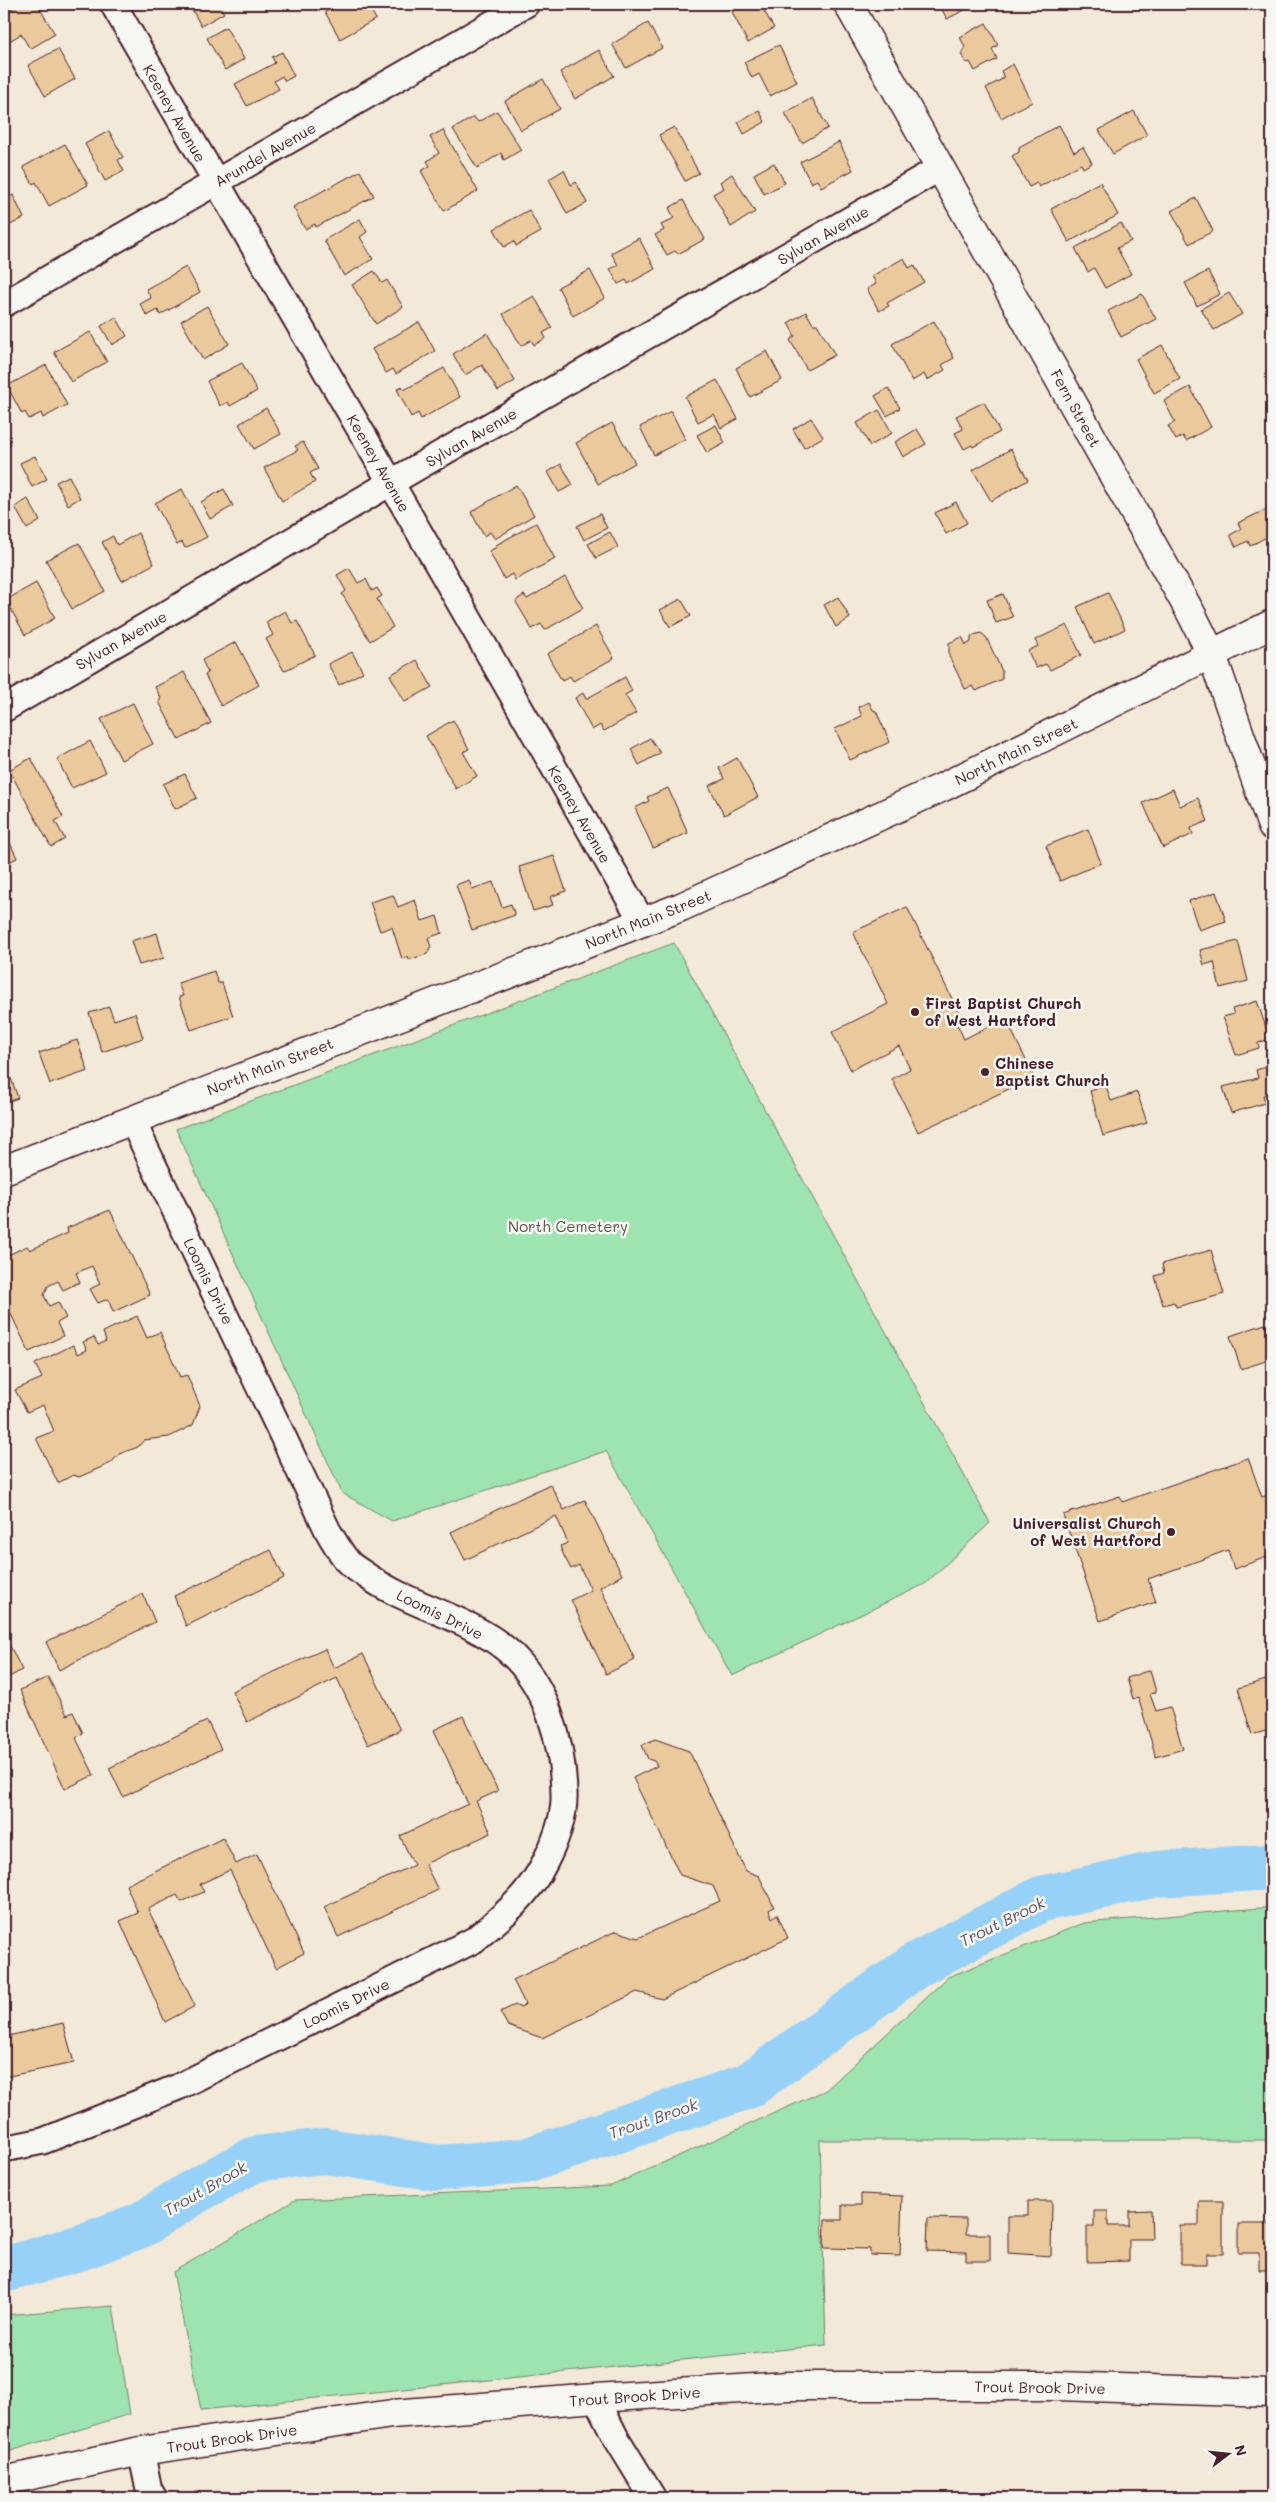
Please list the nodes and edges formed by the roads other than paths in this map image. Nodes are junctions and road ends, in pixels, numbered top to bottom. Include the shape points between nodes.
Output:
1 (112, 4) edge
2 (526, 4) edge
3 (848, 4) edge
4 (940, 168) junction
5 (215, 182) junction
6 (4, 304) edge
7 (391, 483) junction
8 (1272, 624) edge
9 (1212, 655) junction
10 (4, 708) edge
11 (1272, 826) edge
12 (642, 923) junction
13 (132, 1120) junction
14 (4, 1170) edge
15 (4, 2149) edge
16 (1272, 2394) edge
17 (596, 2398) junction
18 (142, 2451) junction
19 (4, 2481) edge
20 (154, 2498) edge
21 (653, 2498) edge

1 - 5 street, Keeney Avenue
2 - 5 street, Arundel Avenue
3 - 4 main road, Fern Street
4 - 7 street, Sylvan Avenue
4 - 9 main road, Fern Street
5 - 6 street, Arundel Avenue
5 - 7 street, Keeney Avenue
7 - 10 street, Sylvan Avenue
7 - 12 street, Keeney Avenue
8 - 9 main road, North Main Street
9 - 11 main road, Fern Street
9 - 12 main road, North Main Street via 943,787
12 - 13 main road, North Main Street
13 - 14 main road, North Main Street
13 - 15 street, Loomis Drive via 328,1532 349,1563 375,1581 475,1629 507,1650 528,1672 547,1707 559,1745 564,1795 556,1834 545,1863 529,1888 474,1940 178,2087 43,2141
16 - 17 main road, Trout Brook Drive via 1057,2386 788,2386
17 - 18 main road, Trout Brook Drive via 392,2414
17 - 21 street
18 - 19 main road, Trout Brook Drive
18 - 20 street via 148,2490

